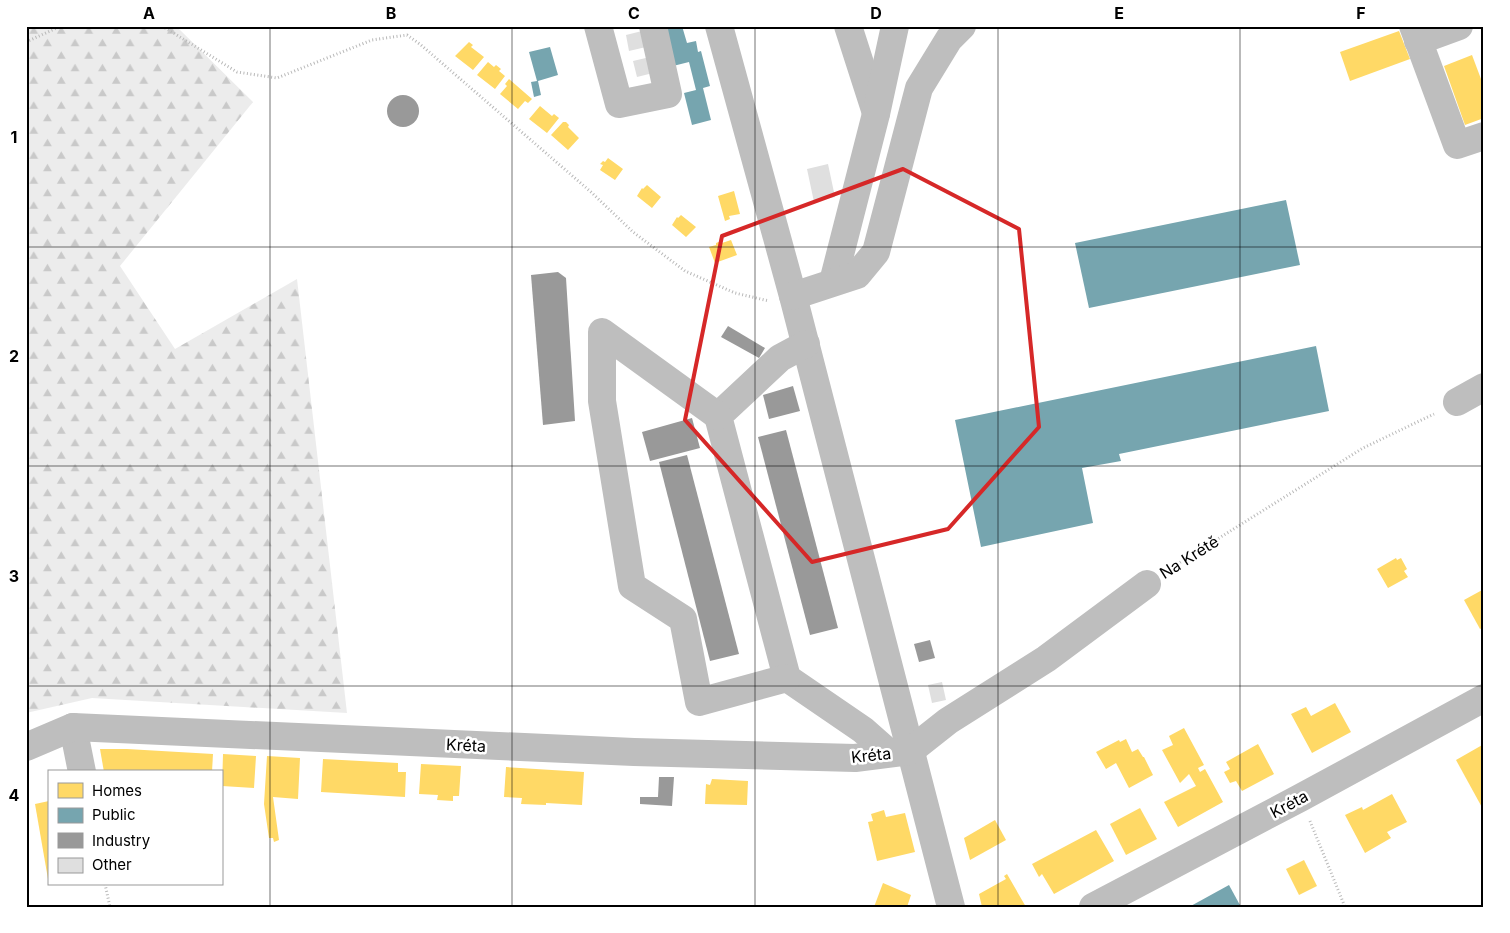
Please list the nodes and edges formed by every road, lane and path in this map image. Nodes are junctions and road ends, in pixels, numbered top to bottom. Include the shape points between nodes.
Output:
1 (61, 26) edge
2 (162, 26) edge
3 (598, 26) edge
4 (653, 26) edge
5 (719, 26) edge
6 (848, 26) edge
7 (895, 26) edge
8 (962, 26) edge
9 (1459, 26) edge
10 (1415, 34) edge
11 (26, 42) edge
12 (876, 114) junction
13 (1484, 136) edge
14 (833, 282) junction
15 (793, 296) junction
16 (806, 344) junction
17 (1484, 387) edge
18 (1457, 402) joint
19 (718, 416) junction
20 (1147, 584) joint
21 (787, 678) junction
22 (1484, 698) edge
23 (73, 727) junction
24 (26, 747) edge
25 (899, 752) junction
26 (82, 770) edge
27 (1300, 798) junction
28 (105, 886) edge
29 (110, 907) edge
30 (951, 907) edge
31 (1093, 907) edge
32 (1345, 907) edge

1 - 11 path
2 - 15 path via 238,72 277,78 372,40 407,35 591,192 633,232 685,270 735,293 767,301
3 - 4 street via 619,104 668,94
5 - 15 street
6 - 12 street
7 - 12 street
8 - 14 street via 950,38 919,88 876,252 857,275
9 - 10 street
10 - 13 street via 1458,146
12 - 14 street
14 - 15 street
15 - 16 street
16 - 19 street via 780,358
16 - 25 street
17 - 18 street
18 - 20 path, Na Krétě via 1363,448
19 - 21 street
19 - 21 street via 602,332 602,401 632,586 683,619 699,702
20 - 25 street, Na Krétě via 1046,659
21 - 25 street
22 - 27 street, Kréta
23 - 24 street, Kréta
23 - 25 street, Kréta via 644,752 855,758
23 - 26 street
25 - 30 street
27 - 31 street, Kréta
27 - 32 path
28 - 29 path

